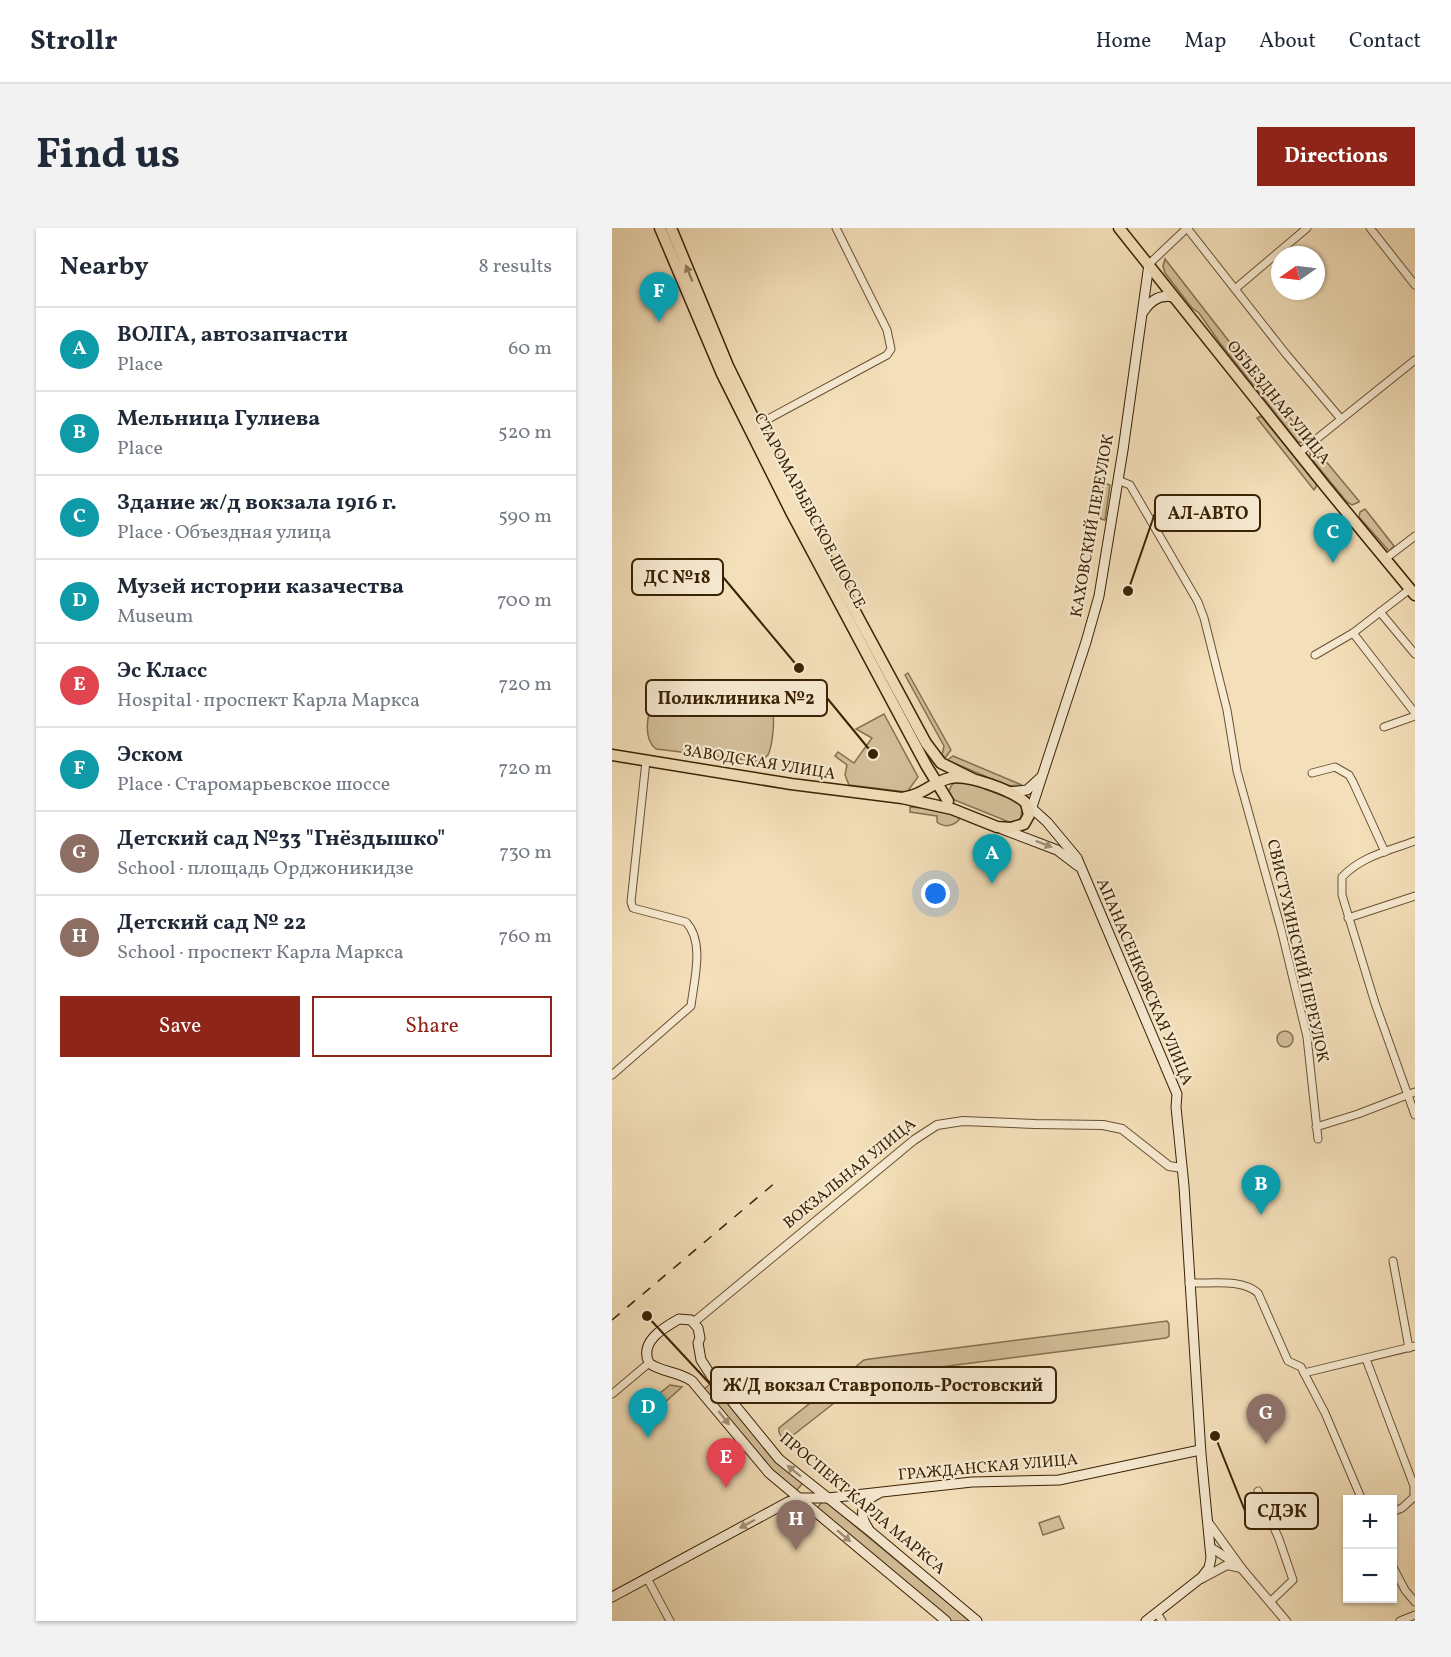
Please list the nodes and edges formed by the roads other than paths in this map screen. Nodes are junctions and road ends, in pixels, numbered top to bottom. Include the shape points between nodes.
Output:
1 (660, 228) edge
2 (671, 228) edge
3 (836, 228) edge
4 (1119, 228) edge
5 (1187, 228) edge
6 (1307, 228) edge
7 (1370, 228) edge
8 (1149, 264) junction
9 (1415, 285) edge
10 (1235, 289) junction
11 (1173, 297) junction
12 (1143, 312) junction
13 (1415, 360) edge
14 (1341, 419) junction
15 (757, 425) junction
16 (1299, 453) junction
17 (1118, 480) junction
18 (1415, 536) edge
19 (1385, 559) junction
20 (1412, 592) edge
21 (1380, 612) junction
22 (1353, 633) junction
23 (1415, 654) edge
24 (1315, 655) dead end
25 (1415, 715) edge
26 (1384, 728) dead end
27 (612, 755) edge
28 (646, 761) junction
29 (930, 771) junction
30 (1312, 773) dead end
31 (1044, 774) junction
32 (958, 777) junction
33 (973, 779) junction
34 (937, 784) junction
35 (1038, 790) junction
36 (1007, 792) junction
37 (923, 793) junction
38 (902, 798) junction
39 (948, 801) junction
40 (1029, 806) junction
41 (966, 814) junction
42 (1047, 822) junction
43 (998, 826) junction
44 (1415, 841) edge
45 (1385, 852) junction
46 (1082, 873) junction
47 (1415, 896) edge
48 (1348, 918) junction
49 (612, 1075) edge
50 (1412, 1093) edge
51 (1415, 1114) edge
52 (1316, 1127) junction
53 (1318, 1139) dead end
54 (1182, 1168) junction
55 (1393, 1261) dead end
56 (1190, 1283) junction
57 (694, 1322) junction
58 (1412, 1347) edge
59 (1366, 1359) junction
60 (649, 1363) junction
61 (1304, 1373) junction
62 (612, 1394) edge
63 (1200, 1450) junction
64 (1258, 1491) dead end
65 (884, 1492) junction
66 (1360, 1495) edge
67 (800, 1498) junction
68 (828, 1498) junction
69 (1397, 1510) edge
70 (1208, 1522) junction
71 (871, 1532) junction
72 (1210, 1546) junction
73 (1232, 1555) junction
74 (1241, 1568) junction
75 (1397, 1574) edge
76 (647, 1578) junction
77 (1198, 1581) junction
78 (612, 1597) edge
79 (1270, 1602) junction
80 (1415, 1602) edge
81 (1415, 1615) edge
82 (1159, 1617) edge
83 (670, 1621) edge
84 (946, 1621) edge
85 (976, 1621) edge
86 (1146, 1621) edge
87 (1286, 1621) edge
88 (1400, 1621) edge

1 - 29 main road, СТАРОМАРЬЕВСКОЕ ШОССЕ via 722,374
15 -> 2 main road, СТАРОМАРЬЕВСКОЕ ШОССЕ
3 - 15 street via 886,330 891,349 887,355
4 - 8 main road, ОБЪЕЗДНАЯ УЛИЦА
5 - 8 street
5 - 10 street
6 - 10 street
7 - 9 street
8 - 11 main road, ОБЪЕЗДНАЯ УЛИЦА
8 - 12 main road, КАХОВСКИЙ ПЕРЕУЛОК
10 - 14 street
11 - 12 main road via 1158,298 1148,303
11 - 16 main road, ОБЪЕЗДНАЯ УЛИЦА
12 - 17 main road, КАХОВСКИЙ ПЕРЕУЛОК
13 - 14 street
14 - 16 street
15 - 33 main road, СТАРОМАРЬЕВСКОЕ ШОССЕ via 926,743 941,763
16 - 19 main road, ОБЪЕЗДНАЯ УЛИЦА
17 - 31 main road, КАХОВСКИЙ ПЕРЕУЛОК via 1099,596
17 - 52 street, СВИСТУХИНСКИЙ ПЕРЕУЛОК via 1130,484 1198,602 1227,710 1237,771 1307,1037
18 - 19 street
19 - 20 main road, ОБЪЕЗДНАЯ УЛИЦА
20 - 21 street
21 - 22 street
21 - 23 street
22 - 24 street
22 - 25 street
25 - 26 street
27 - 28 main road, ЗАВОДСКАЯ УЛИЦА
28 - 38 main road, ЗАВОДСКАЯ УЛИЦА
28 - 49 street via 631,902 633,908 686,922 695,936 696,960 691,1006
29 - 34 main road, СТАРОМАРЬЕВСКОЕ ШОССЕ
29 - 37 main road via 930,783
30 - 45 street via 1335,767 1349,775
31 - 35 main road, КАХОВСКИЙ ПЕРЕУЛОК
31 - 36 main road via 1028,790
32 - 33 main road
32 - 34 main road
32 - 39 main road via 947,786
33 - 36 main road
34 - 37 main road
34 - 39 main road, СТАРОМАРЬЕВСКОЕ ШОССЕ
35 - 40 main road, КАХОВСКИЙ ПЕРЕУЛОК
35 - 42 main road
36 - 40 main road
37 - 38 main road
38 - 41 main road, ЗАВОДСКАЯ УЛИЦА
39 - 41 main road
40 - 42 main road
40 - 43 main road via 1027,820 1019,827
41 - 43 main road
42 - 46 main road via 1072,851
43 -> 46 main road via 1057,850
44 - 45 street
45 - 48 street via 1366,858 1342,877
46 - 54 main road, АПАНАСЕНКОВСКАЯ УЛИЦА via 1177,1094
47 - 48 street
48 - 50 street via 1375,1003
50 - 51 street
50 - 52 street
52 - 53 street, СВИСТУХИНСКИЙ ПЕРЕУЛОК
54 - 56 main road, АПАНАСЕНКОВСКАЯ УЛИЦА
54 - 57 street, ВОКЗАЛЬНАЯ УЛИЦА via 1169,1166 1122,1129 1102,1125 963,1121 937,1125
55 - 58 street
56 - 61 street via 1235,1284 1254,1289 1288,1361
56 - 63 main road, АПАНАСЕНКОВСКАЯ УЛИЦА
57 - 60 main road, ВОКЗАЛЬНАЯ УЛИЦА via 679,1319 650,1341 645,1351
68 -> 57 main road, ПРОСПЕКТ КАРЛА МАРКСА via 773,1452 712,1377 701,1360 700,1332
58 - 59 street
59 - 61 street
59 - 69 street via 1414,1486 1414,1497
60 - 62 street
60 -> 67 main road, ПРОСПЕКТ КАРЛА МАРКСА via 678,1372 698,1386 760,1464
61 - 66 street
63 - 65 main road, ГРАЖДАНСКАЯ УЛИЦА via 1059,1480 972,1482
63 - 70 main road, АПАНАСЕНКОВСКАЯ УЛИЦА
64 - 79 street via 1293,1580
65 - 68 main road, ГРАЖДАНСКАЯ УЛИЦА
65 - 71 main road, ГРАЖДАНСКАЯ УЛИЦА via 871,1497 862,1508 863,1520
67 - 68 main road, ГРАЖДАНСКАЯ УЛИЦА
67 -> 76 main road, ГРАЖДАНСКАЯ УЛИЦА
67 -> 84 main road, ПРОСПЕКТ КАРЛА МАРКСА
68 - 71 main road, ПРОСПЕКТ КАРЛА МАРКСА
70 - 72 main road, АПАНАСЕНКОВСКАЯ УЛИЦА
70 - 73 street
71 - 85 main road, ПРОСПЕКТ КАРЛА МАРКСА
72 - 73 street via 1221,1545
72 - 74 street
72 - 77 main road, АПАНАСЕНКОВСКАЯ УЛИЦА via 1209,1568
73 - 74 street
74 - 77 street via 1227,1565
74 - 79 street
75 - 80 street
76 - 78 main road, ГРАЖДАНСКАЯ УЛИЦА
76 - 83 street
77 - 82 main road
79 - 87 street
81 - 88 street
82 - 86 main road

